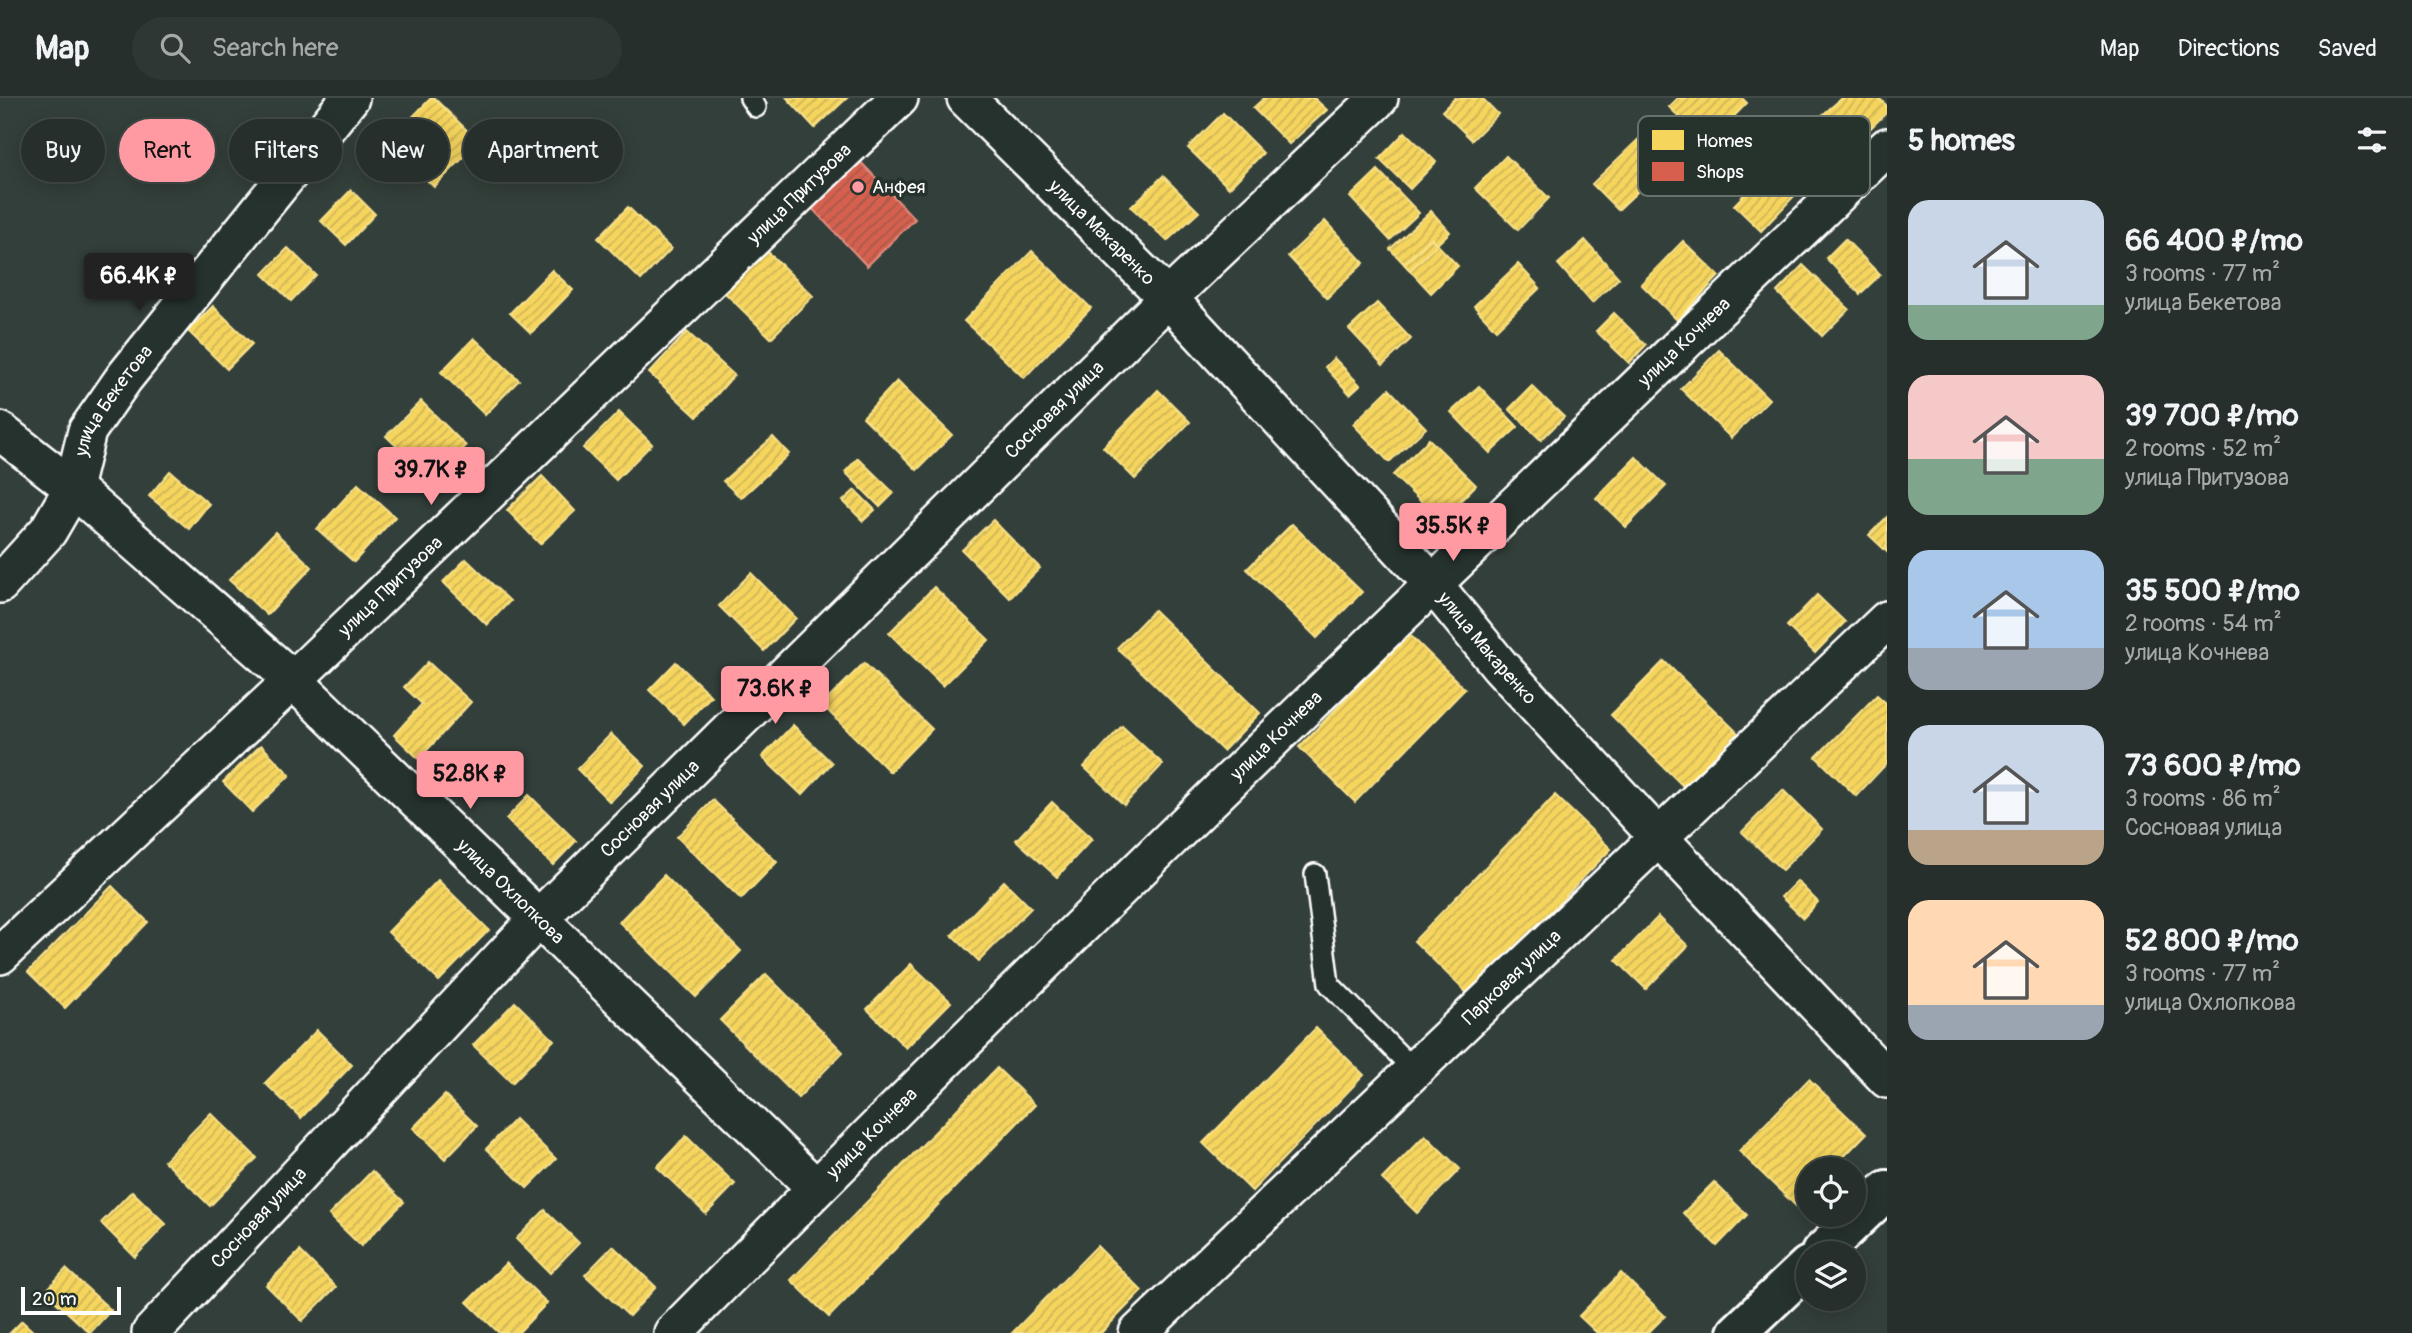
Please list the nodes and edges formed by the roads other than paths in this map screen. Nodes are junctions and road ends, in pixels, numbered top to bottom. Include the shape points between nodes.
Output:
1 (350, 98) edge
2 (900, 98) edge
3 (966, 98) edge
4 (1379, 98) edge
5 (1887, 147) edge
6 (1870, 163) edge
7 (1836, 196) edge
8 (1168, 298) junction
9 (0, 431) edge
10 (73, 488) junction
11 (0, 584) edge
12 (1433, 584) junction
13 (1887, 620) edge
14 (293, 680) junction
15 (1658, 837) junction
16 (1315, 874) dead end
17 (539, 918) junction
18 (0, 955) edge
19 (1414, 1070) junction
20 (1887, 1079) edge
21 (816, 1188) junction
22 (1887, 1190) edge
23 (1834, 1241) edge
24 (1796, 1277) edge
25 (150, 1333) edge
26 (673, 1333) edge
27 (1138, 1333) edge
28 (1737, 1333) edge

1 - 10 street, улица Бекетова via 124,378 87,431
2 - 14 street, улица Притузова
3 - 8 street, улица Макаренко
4 - 8 street, Сосновая улица
5 - 6 street, улица Кочнева
7 - 12 street, улица Кочнева
8 - 12 street, улица Макаренко
8 - 17 street, Сосновая улица
9 - 10 street, улица Охлопкова
10 - 11 street, улица Бекетова via 48,531
10 - 14 street, улица Охлопкова
12 - 15 street, улица Макаренко via 1500,666
12 - 21 street, улица Кочнева
13 - 15 street, Парковая улица
14 - 17 street, улица Охлопкова
14 - 18 street, улица Притузова
15 - 19 street, Парковая улица
15 - 20 street, улица Макаренко
16 - 19 lane via 1329,984
17 - 21 street, улица Охлопкова
17 - 25 street, Сосновая улица
19 - 27 street, Парковая улица
21 - 26 street, улица Кочнева
22 - 23 main road
24 - 28 main road

